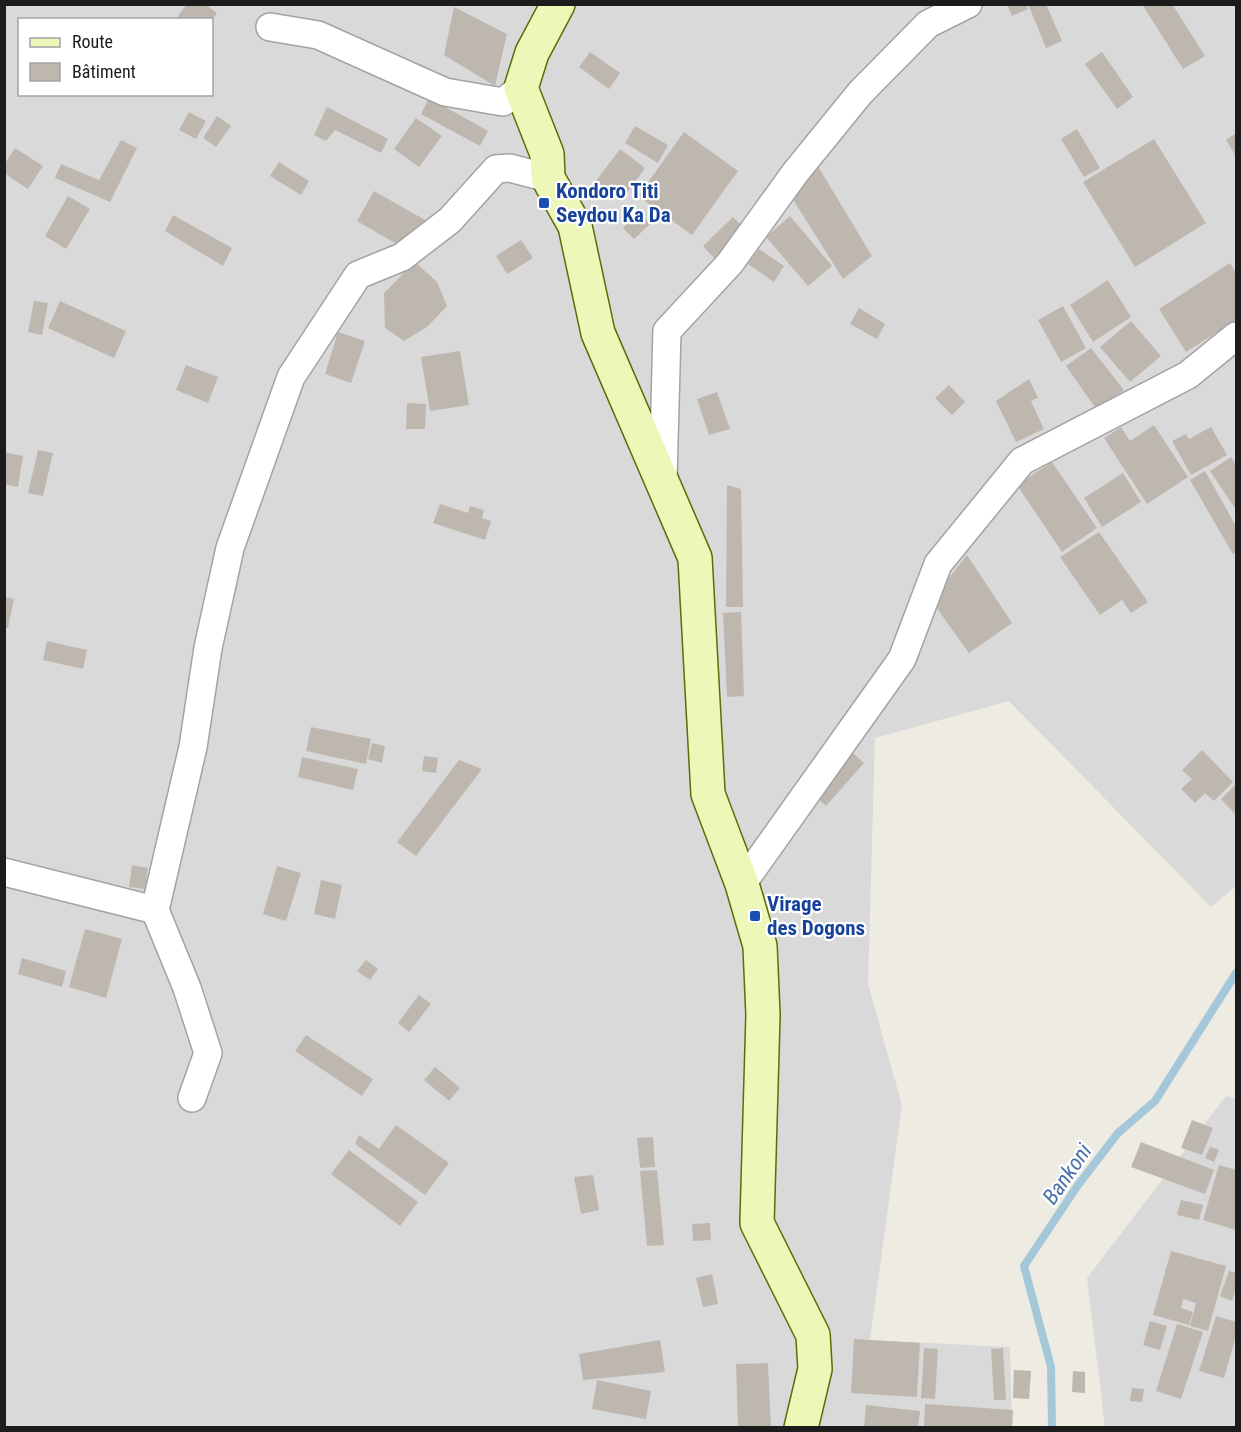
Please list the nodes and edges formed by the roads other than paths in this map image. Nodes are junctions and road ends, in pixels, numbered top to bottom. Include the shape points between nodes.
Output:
1 (558, 4) edge
2 (968, 4) edge
3 (270, 27) dead end
4 (521, 88) junction
5 (548, 178) junction
6 (1236, 336) edge
7 (663, 478) junction
8 (4, 872) edge
9 (742, 884) junction
10 (155, 910) junction
11 (192, 1098) dead end
12 (801, 1428) edge

1 - 4 street via 532,53
2 - 7 street via 928,24 860,93 795,173 730,263 667,331
3 - 4 street via 318,35 445,92 503,102
4 - 5 street via 547,154
5 - 7 street via 575,226 598,333
5 - 10 street via 510,168 496,169 440,228 402,256 358,275 291,377 230,548 208,648 193,747
6 - 9 street via 1188,375 1022,461 938,564 902,659
7 - 9 street via 695,558 708,794
8 - 10 street
9 - 12 street via 760,946 763,1015 757,1223 813,1335 815,1369
10 - 11 street via 208,1053

